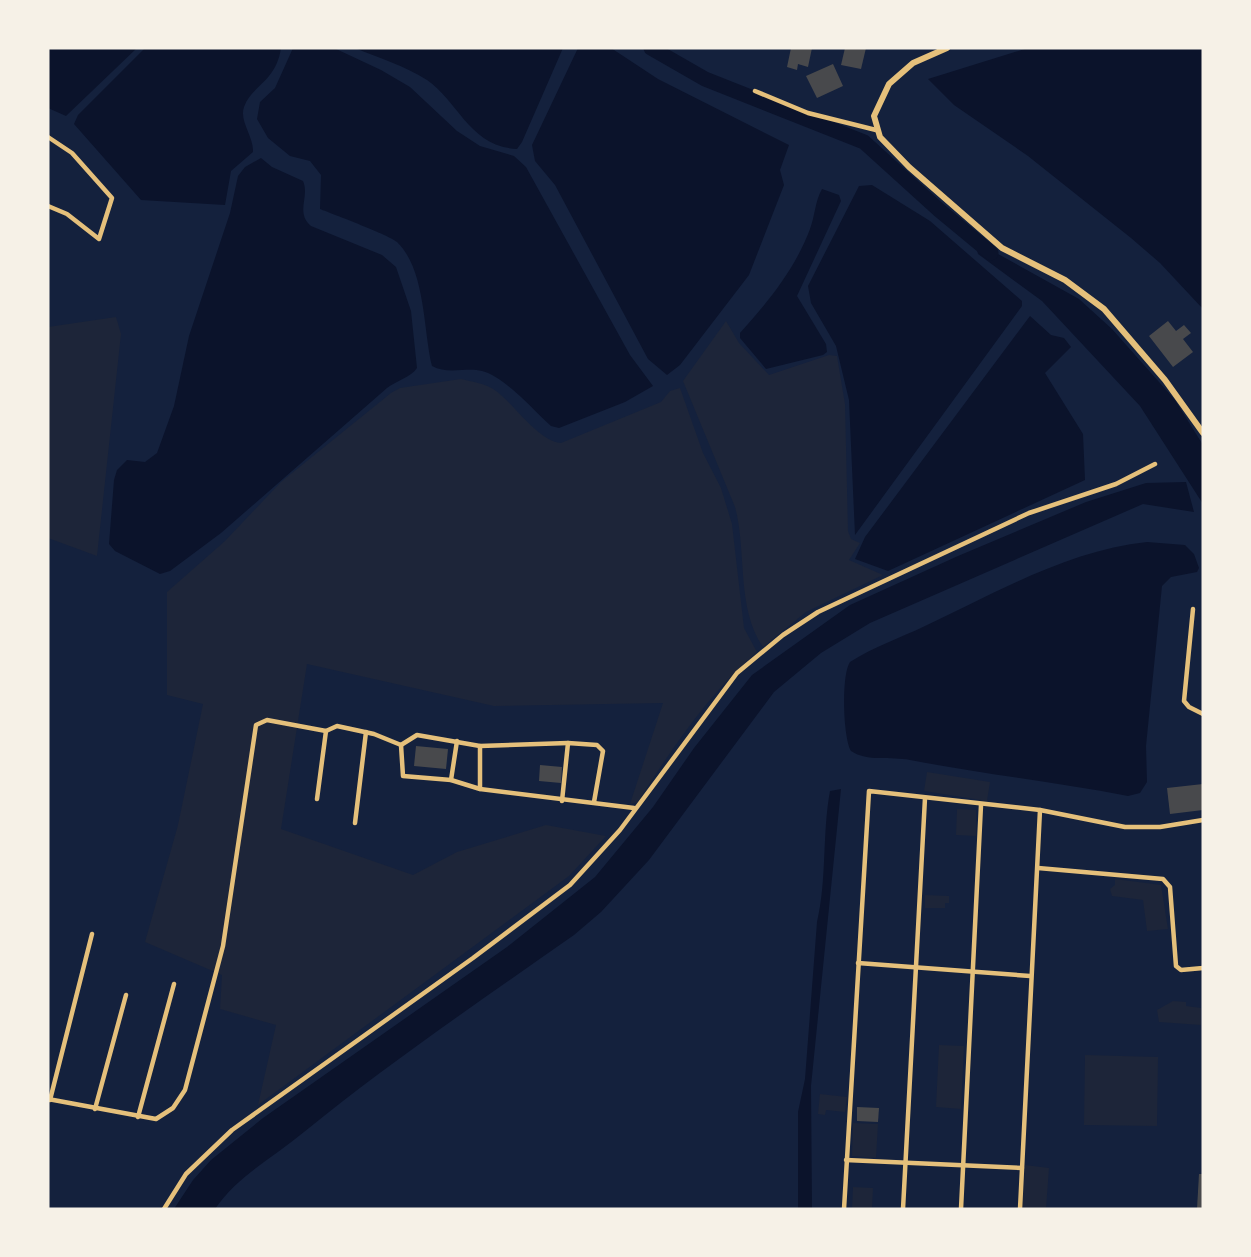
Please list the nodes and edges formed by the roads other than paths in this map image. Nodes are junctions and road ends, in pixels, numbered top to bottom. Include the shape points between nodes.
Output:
1 (947, 48) edge
2 (754, 91) dead end
3 (876, 130) junction
4 (48, 137) edge
5 (48, 206) edge
6 (1203, 433) edge
7 (1155, 464) dead end
8 (1193, 609) dead end
9 (1203, 714) edge
10 (326, 731) junction
11 (366, 732) junction
12 (457, 741) junction
13 (568, 743) junction
14 (400, 745) junction
15 (480, 746) junction
16 (452, 780) junction
17 (480, 789) junction
18 (925, 798) junction
19 (317, 799) dead end
20 (562, 801) junction
21 (594, 802) junction
22 (981, 805) junction
23 (634, 808) junction
24 (1040, 810) junction
25 (1203, 819) edge
26 (355, 824) dead end
27 (1038, 868) junction
28 (92, 934) dead end
29 (858, 963) junction
30 (1203, 968) edge
31 (916, 969) junction
32 (973, 972) junction
33 (1030, 976) junction
34 (174, 984) dead end
35 (126, 995) dead end
36 (49, 1099) edge
37 (95, 1109) junction
38 (138, 1117) junction
39 (846, 1160) junction
40 (904, 1162) junction
41 (962, 1165) junction
42 (1022, 1168) junction
43 (164, 1209) edge
44 (844, 1209) edge
45 (903, 1209) edge
46 (961, 1209) edge
47 (1020, 1209) edge

1 - 3 main road via 919,60 894,78 877,107
2 - 3 street via 808,113
3 - 6 main road via 909,167 1002,248 1065,280 1104,309 1166,380
4 - 5 street via 72,153 112,198 99,239 67,214
7 - 23 street via 1116,484 1029,513 818,612 783,635 737,673
8 - 9 street via 1184,701
10 - 11 street via 337,726
10 - 19 street
10 - 38 street via 267,720 256,725 223,946 185,1090 173,1108 156,1119
11 - 14 street
11 - 26 street
12 - 14 street via 417,735
12 - 15 street
12 - 16 street
13 - 15 street
13 - 20 street
13 - 21 street via 597,745 603,751
14 - 16 street via 403,776
15 - 17 street
16 - 17 street
17 - 20 street
18 - 22 street
18 - 29 street via 869,791
18 - 31 street
20 - 21 street
21 - 23 street
22 - 24 street
22 - 32 street
23 - 43 street via 620,830 570,885 231,1130 186,1174
24 - 25 street via 1142,828
24 - 27 street
27 - 30 street via 1163,879 1170,887 1176,966 1181,970
27 - 33 street
28 - 36 street
29 - 31 street
29 - 39 street
31 - 32 street
31 - 40 street
32 - 33 street
32 - 41 street
33 - 42 street
34 - 38 street
35 - 37 street
36 - 37 street
37 - 38 street
39 - 40 street
39 - 44 street
40 - 41 street
40 - 45 street
41 - 42 street
41 - 46 street
42 - 47 street

